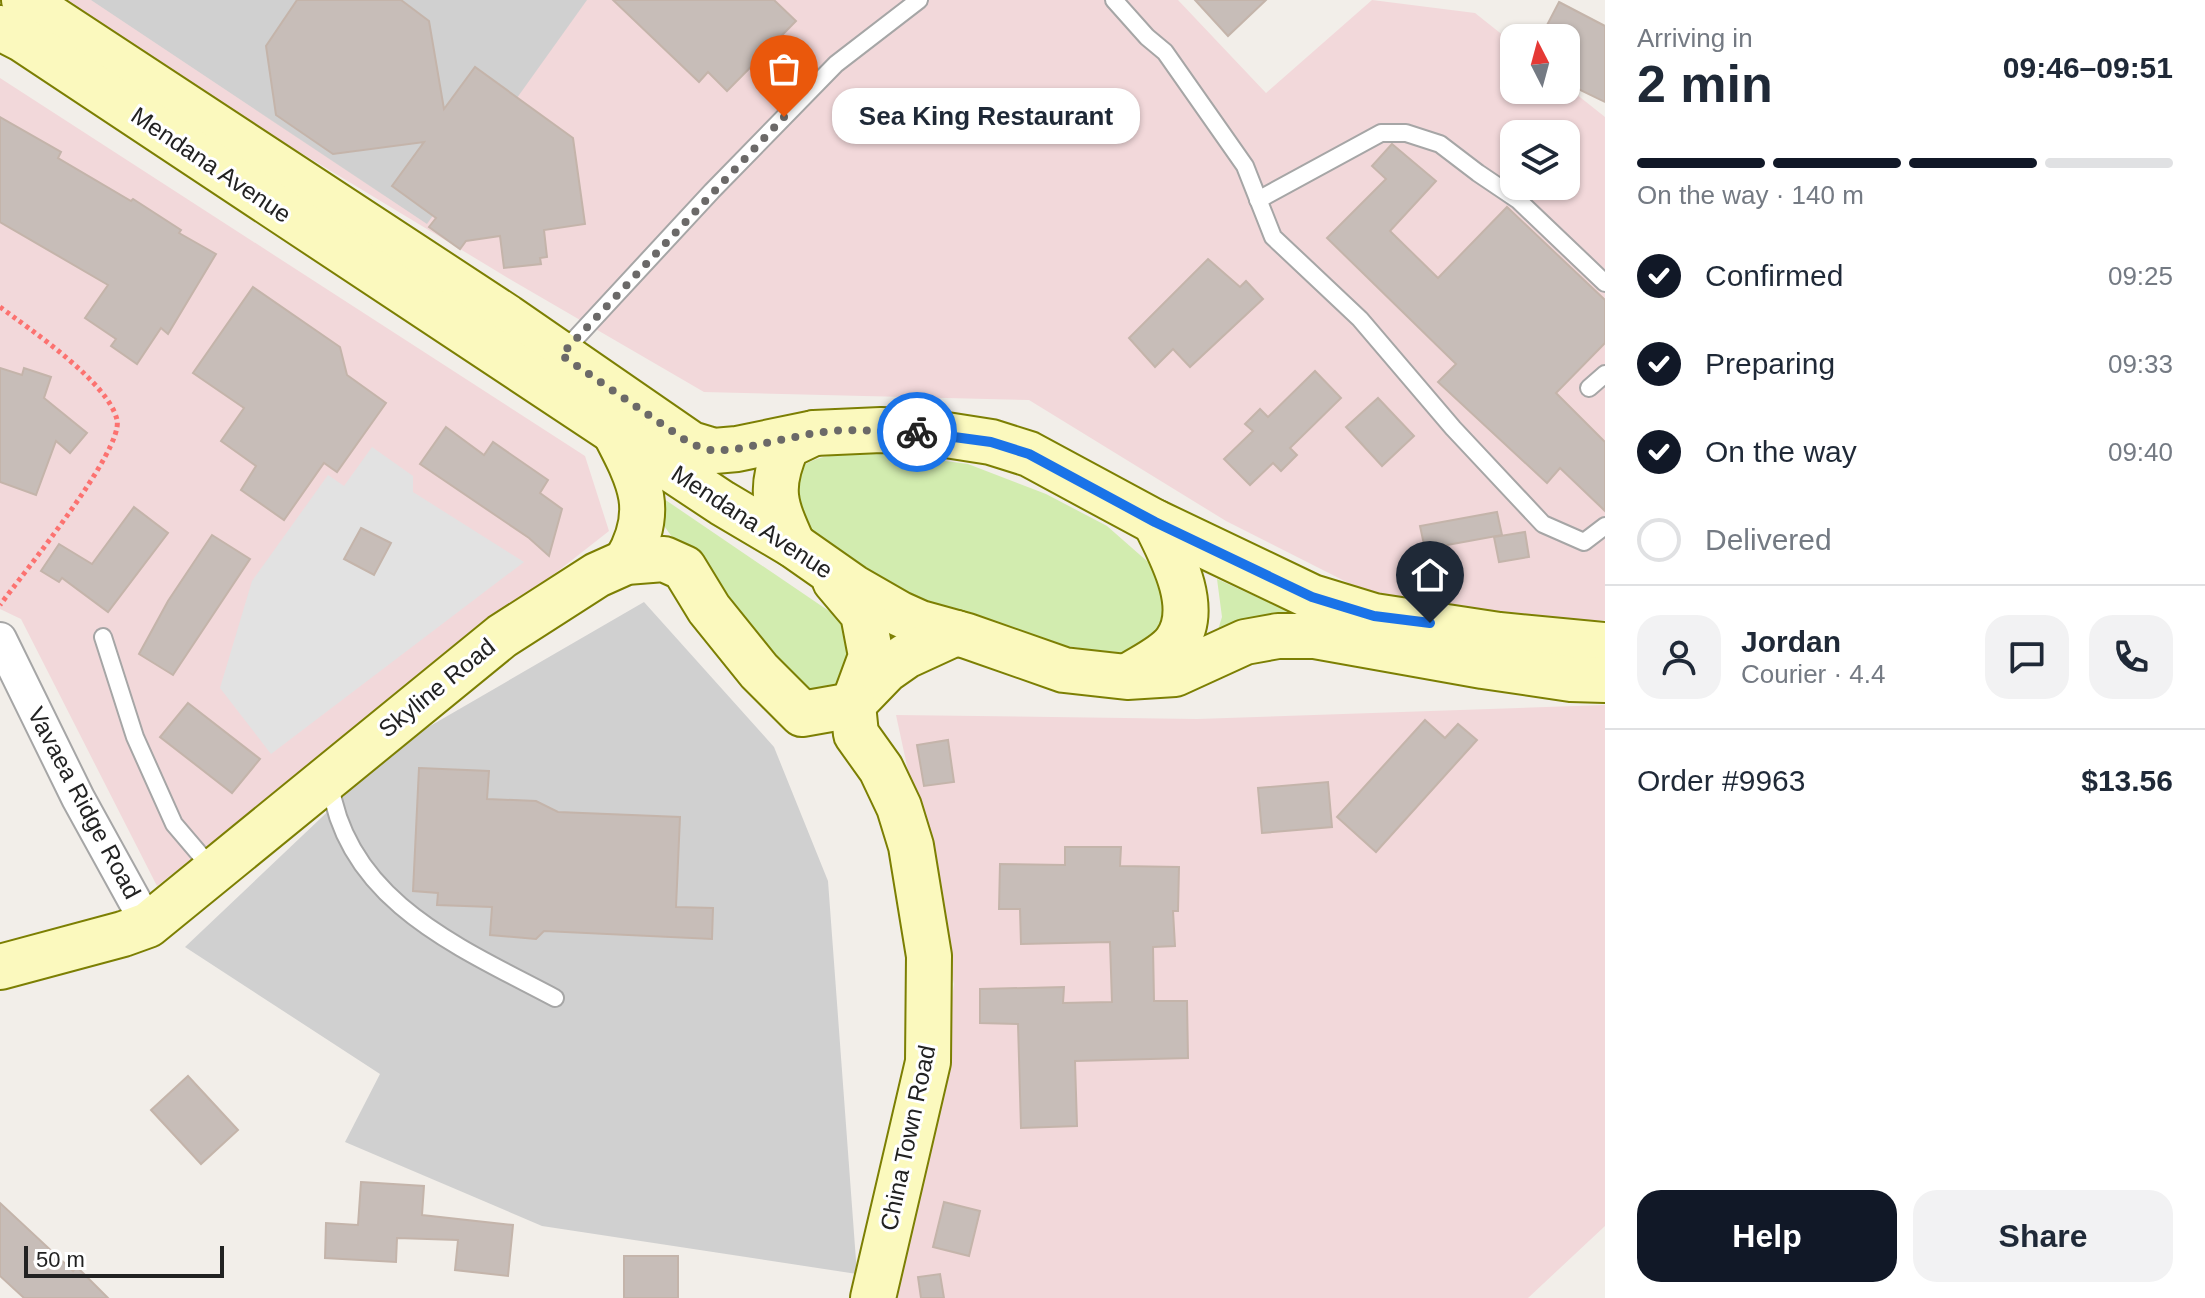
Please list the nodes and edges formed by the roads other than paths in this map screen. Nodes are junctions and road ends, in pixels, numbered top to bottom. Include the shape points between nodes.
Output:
1 (24, 0) edge
2 (919, 0) edge
3 (1114, 0) edge
4 (0, 28) edge
5 (1258, 200) junction
6 (1605, 283) edge
7 (561, 355) junction
8 (1605, 374) edge
9 (1589, 388) dead end
10 (615, 433) junction
11 (814, 433) junction
12 (1155, 522) junction
13 (1605, 526) edge
14 (793, 545) junction
15 (626, 562) junction
16 (828, 571) junction
17 (956, 633) junction
18 (103, 637) dead end
19 (0, 639) edge
20 (1605, 645) edge
21 (1127, 677) junction
22 (1605, 680) edge
23 (853, 705) junction
24 (329, 776) junction
25 (214, 871) junction
26 (148, 925) junction
27 (0, 967) edge
28 (555, 998) dead end
29 (873, 1298) edge

1 - 7 main road, Mendana Avenue
2 - 7 lane via 838,62
3 - 5 lane via 1194,91 1245,166
4 - 10 main road, Mendana Avenue
5 - 6 lane via 1381,133 1406,133 1440,144 1518,200
5 - 13 lane via 1273,237 1360,319 1543,524 1584,542
7 - 11 main road, Mendana Avenue via 691,444 714,451 737,449
8 - 9 lane
10 - 14 main road, Mendana Avenue
10 - 15 main road via 643,498 643,522
11 - 12 main road, Mendana Avenue via 912,431 991,442 1029,454
11 - 14 main road via 787,446 773,488
12 - 20 main road, Mendana Avenue via 1312,597 1374,616
12 - 21 main road via 1184,598 1185,625 1175,644
14 - 16 main road, Mendana Avenue
15 - 23 main road, Skyline Road via 664,559 684,568 759,671 802,714
15 - 24 main road, Skyline Road via 502,636
16 - 17 main road, Mendana Avenue via 900,614
16 - 23 main road via 863,614 871,656
17 - 21 main road, Mendana Avenue via 1064,670
17 - 23 main road via 906,656
18 - 25 lane via 135,737 174,824
19 - 26 street, Vavaea Ridge Road
21 - 22 main road, Mendana Avenue via 1175,674 1245,642 1315,636 1483,666
23 - 29 main road, China Town Road via 856,734 881,769 911,846 929,956 928,1062
24 - 25 main road, Skyline Road
24 - 28 lane via 334,812 370,877 435,935
25 - 26 main road, Skyline Road
26 - 27 main road, Skyline Road

